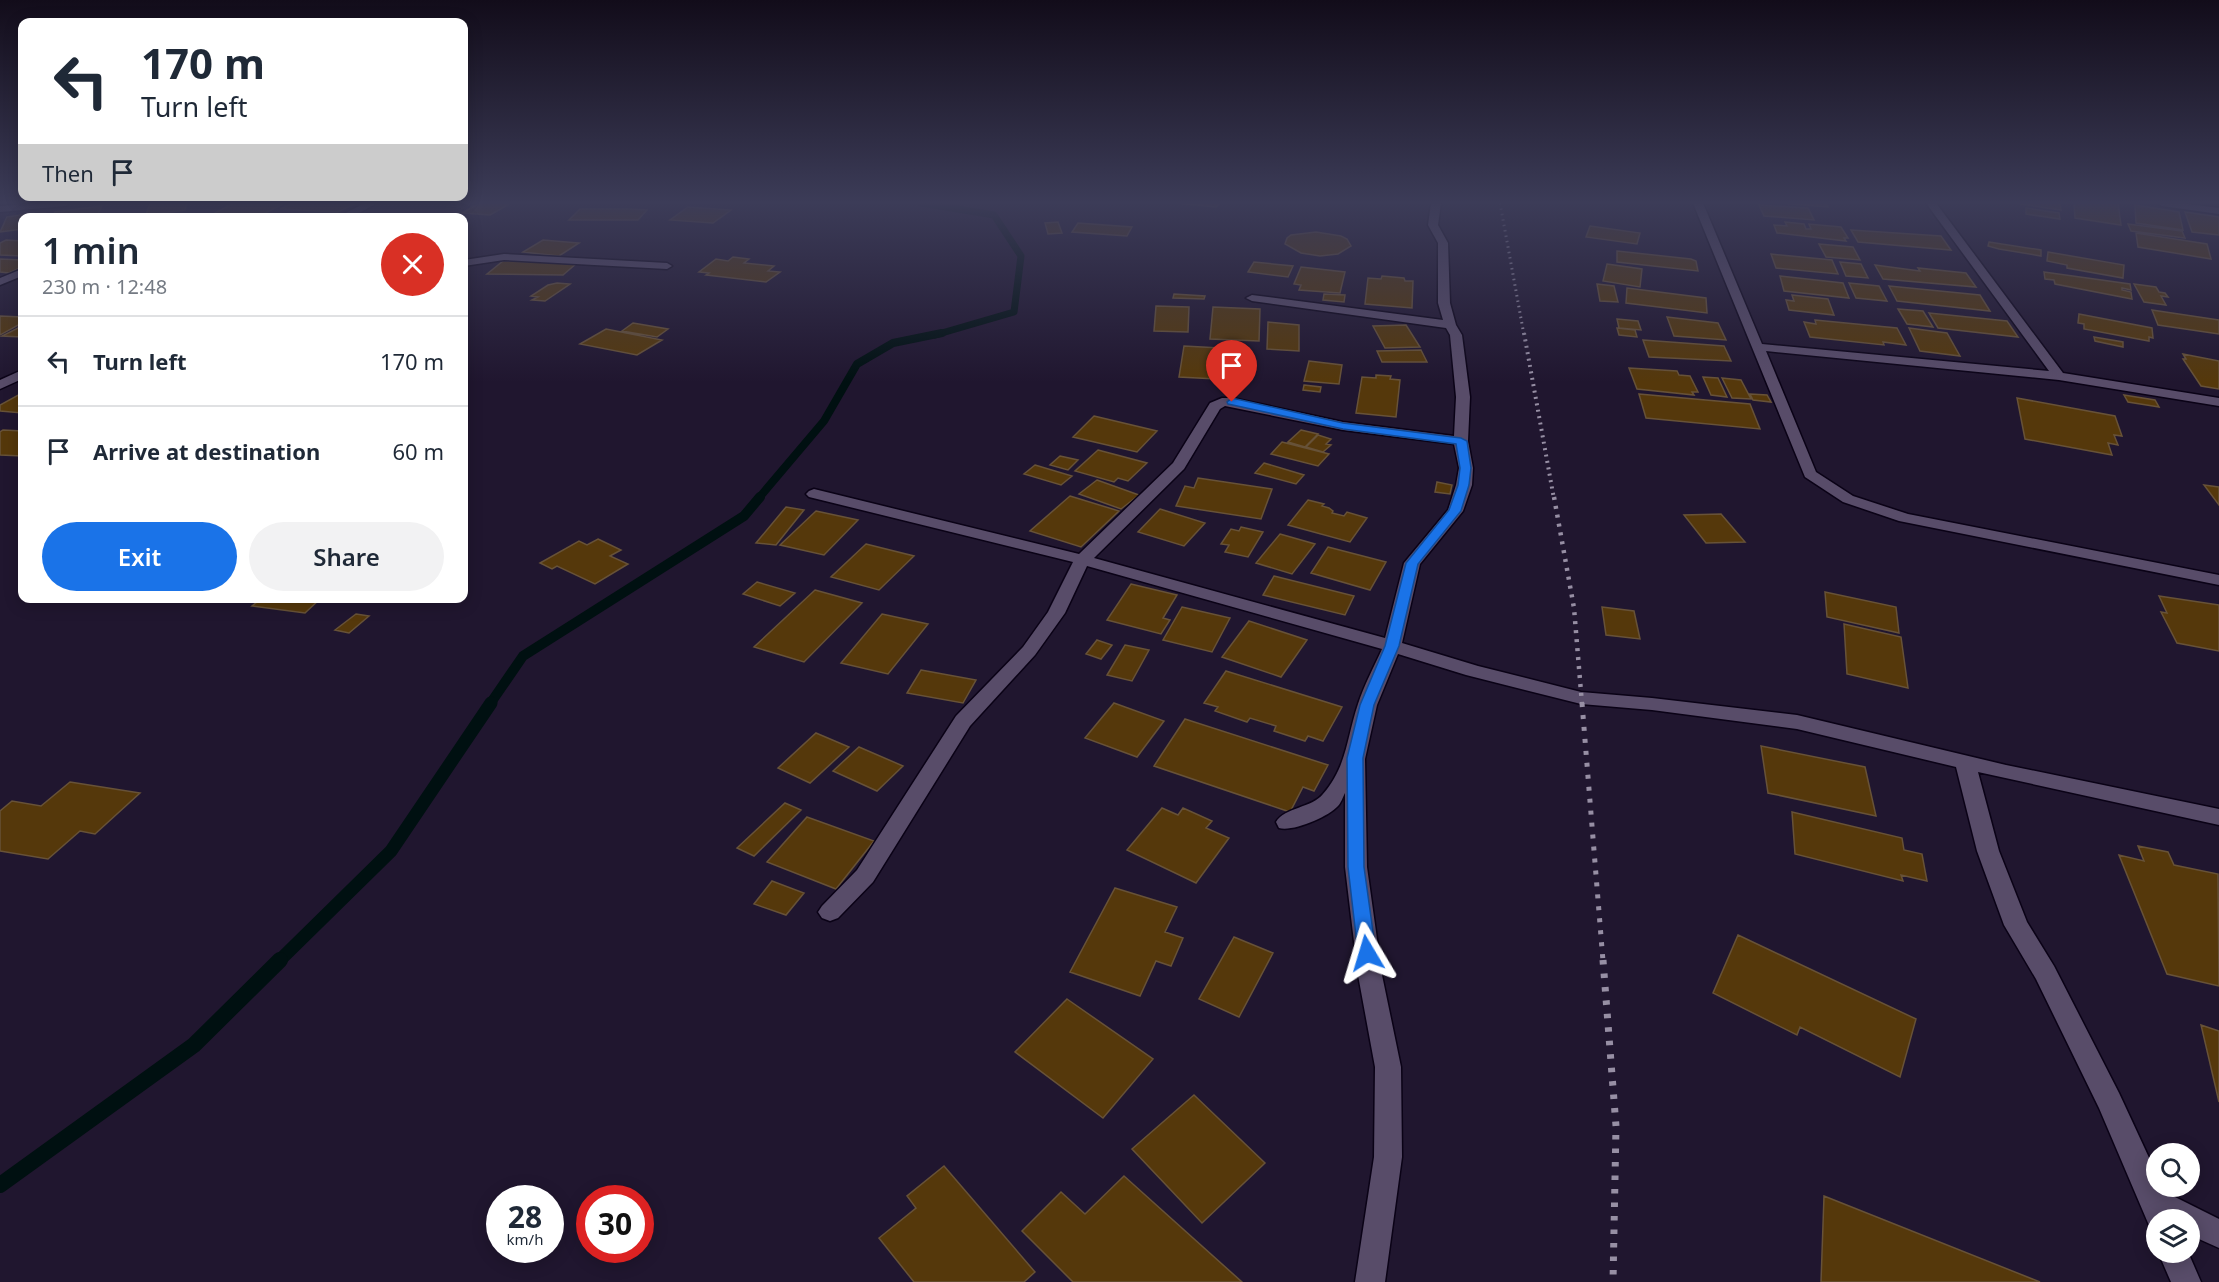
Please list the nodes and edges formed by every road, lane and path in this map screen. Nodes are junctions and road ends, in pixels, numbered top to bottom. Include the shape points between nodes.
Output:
1 (610, 263) edge
2 (1443, 263) edge
3 (1723, 263) edge
4 (1976, 263) edge
5 (667, 266) dead end
6 (18, 274) edge
7 (0, 282) edge
8 (1252, 298) dead end
9 (1449, 325) junction
10 (1758, 347) junction
11 (0, 375) edge
12 (18, 376) edge
13 (18, 376) edge
14 (2059, 376) junction
15 (0, 385) edge
16 (2219, 402) edge
17 (1461, 441) junction
18 (814, 494) dead end
19 (1082, 560) junction
20 (2219, 580) edge
21 (1392, 646) junction
22 (1355, 758) junction
23 (1965, 762) junction
24 (2219, 817) edge
25 (1287, 822) dead end
26 (830, 912) dead end
27 (2157, 1209) edge
28 (2200, 1227) edge
29 (2219, 1234) edge
30 (2178, 1263) edge
31 (1370, 1282) edge
32 (2186, 1282) edge

1 - 5 street
2 - 9 street
3 - 10 street
4 - 14 street
6 - 7 street
8 - 9 street
9 - 17 street via 1456,335 1463,397
10 - 14 street
10 - 20 street via 1810,474 1848,499 1905,518
11 - 12 street
13 - 15 street
14 - 16 street
17 - 19 street via 1343,426 1222,402 1215,406 1179,466
17 - 21 street via 1466,468 1461,494 1455,511 1412,563
18 - 19 street
19 - 21 street
19 - 26 street via 1056,613 1029,651 963,720 865,876
21 - 22 street via 1367,705
21 - 23 street via 1581,698 1797,722
22 - 25 street via 1330,801
22 - 31 street via 1356,867 1370,975 1388,1067 1388,1157
23 - 24 street
23 - 27 street via 1988,851 2016,926 2045,973 2110,1102
28 - 29 street
30 - 32 street

